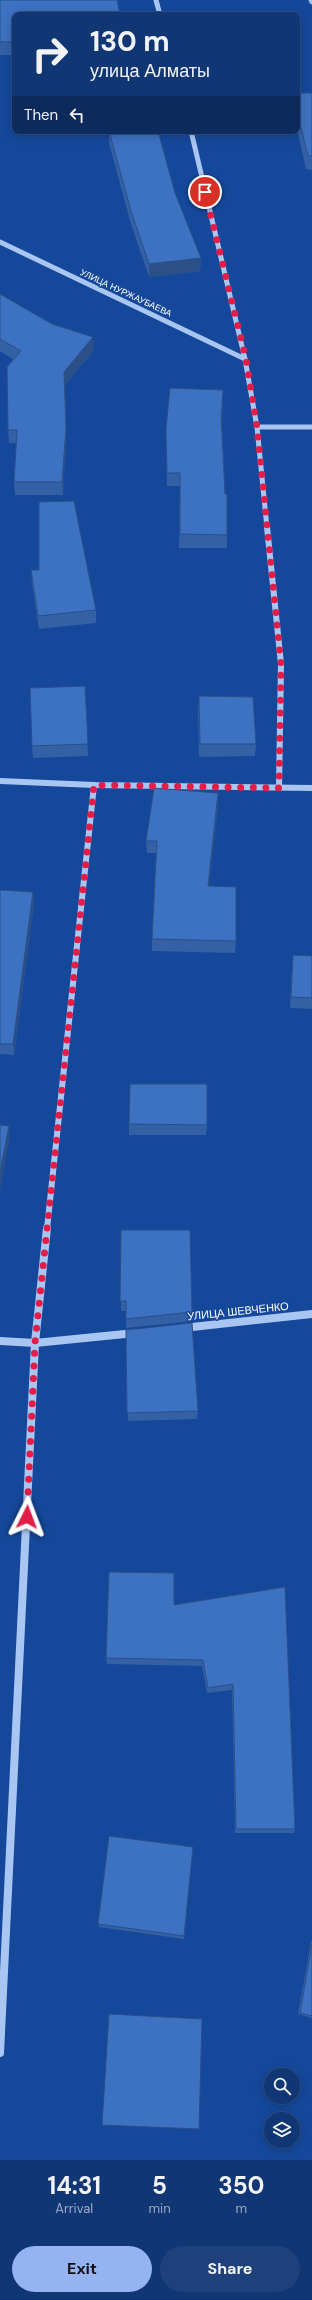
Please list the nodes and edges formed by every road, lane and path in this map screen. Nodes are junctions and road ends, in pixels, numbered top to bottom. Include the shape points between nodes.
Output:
1 (156, 0) edge
2 (159, 12) edge
3 (192, 134) edge
4 (0, 242) edge
5 (246, 359) junction
6 (257, 427) junction
7 (312, 427) edge
8 (0, 781) edge
9 (94, 785) junction
10 (279, 788) junction
11 (312, 788) edge
12 (312, 1314) edge
13 (178, 1328) edge
14 (146, 1332) edge
15 (0, 1341) edge
16 (35, 1343) junction
17 (0, 2053) edge

1 - 2 street
3 - 5 street
4 - 5 street, УЛИЦА НУРЖАУБАЕВА
5 - 6 street
6 - 7 street
6 - 10 street via 281,664
8 - 9 street
9 - 10 street
9 - 16 street
10 - 11 street
12 - 13 street, УЛИЦА ШЕВЧЕНКО
14 - 16 street
15 - 16 street
16 - 17 street

